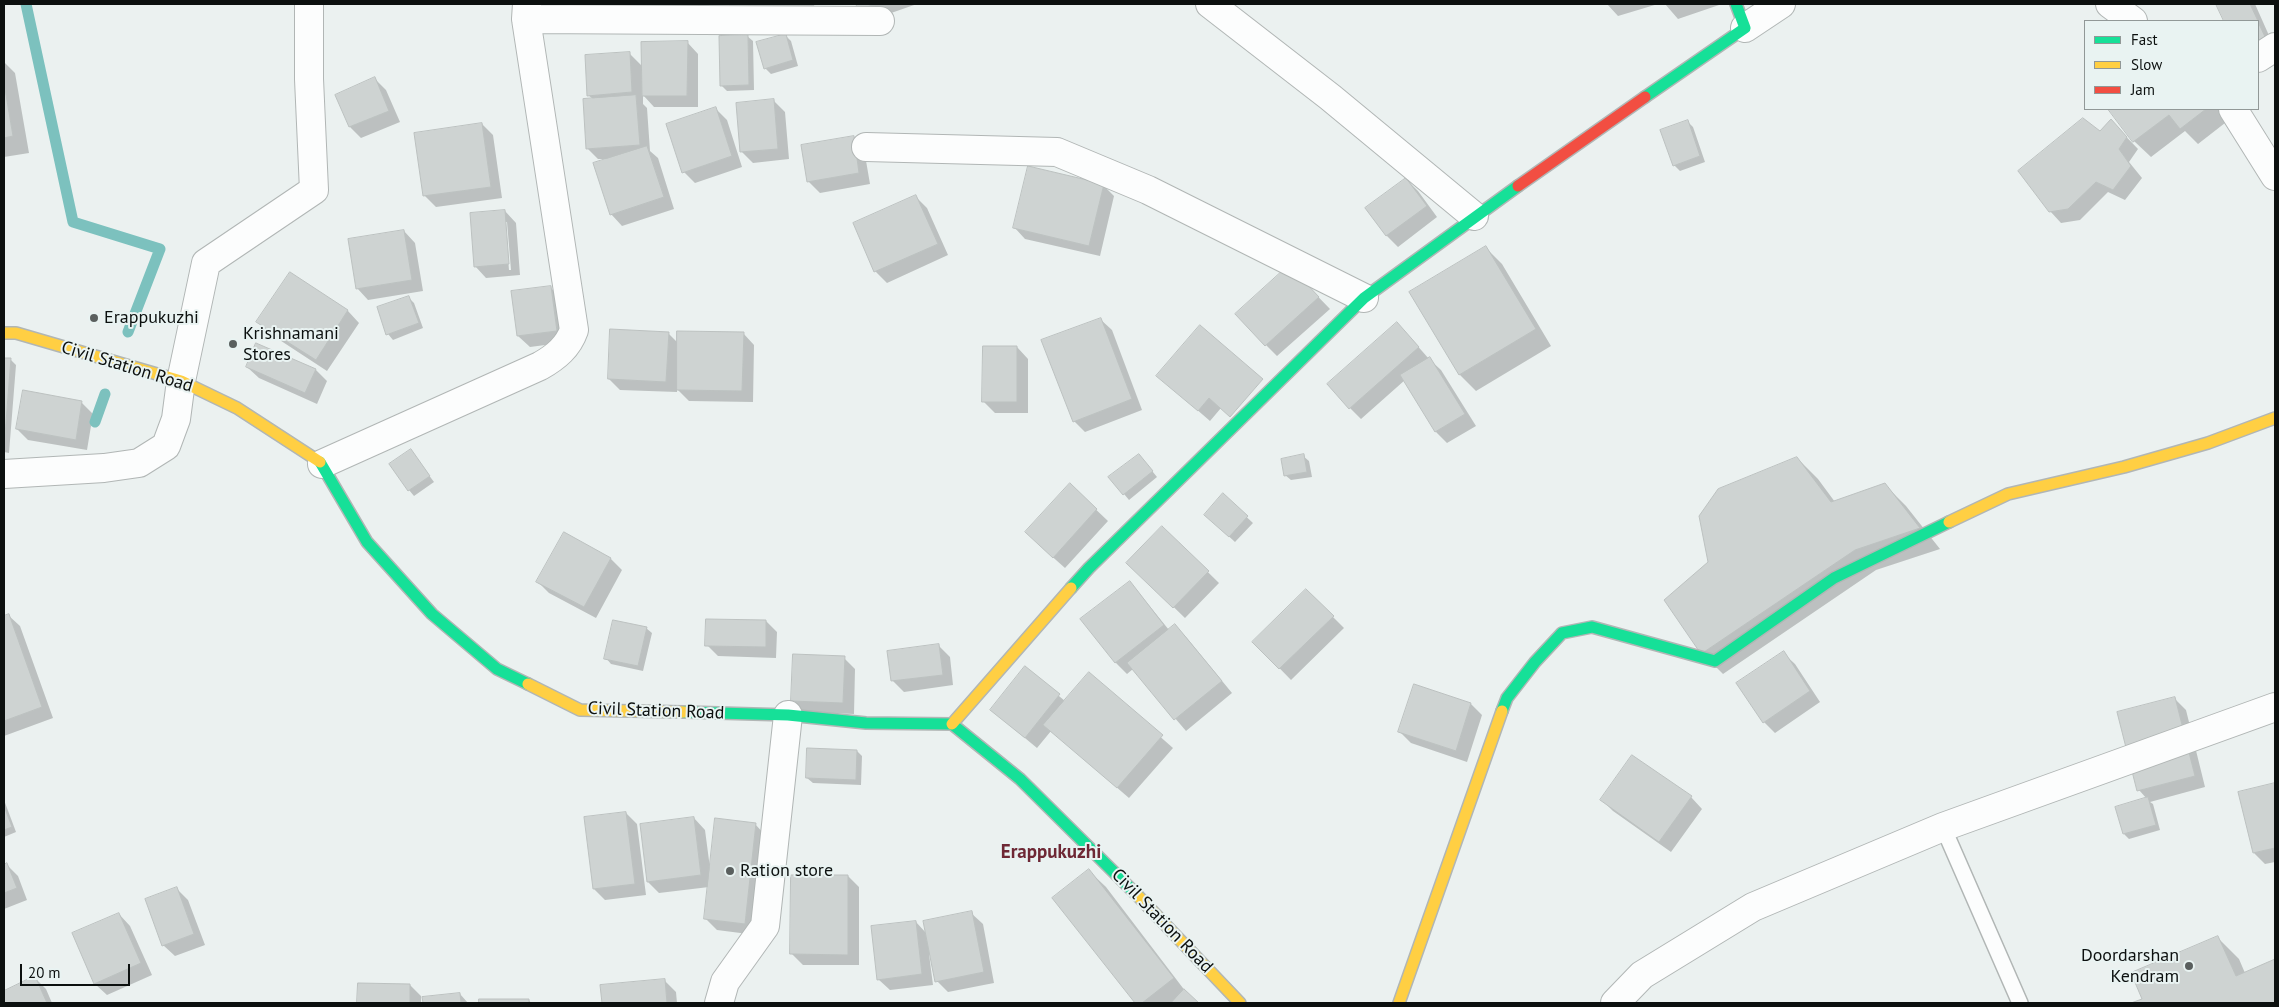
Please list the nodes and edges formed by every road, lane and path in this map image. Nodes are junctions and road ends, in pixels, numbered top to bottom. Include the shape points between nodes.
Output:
1 (309, 4) edge
2 (1210, 4) edge
3 (1781, 4) edge
4 (2110, 4) edge
5 (526, 12) edge
6 (1740, 16) edge
7 (2132, 20) edge
8 (880, 21) dead end
9 (2275, 47) edge
10 (2259, 57) edge
11 (2234, 110) edge
12 (866, 147) dead end
13 (2275, 176) edge
14 (1474, 216) junction
15 (1364, 298) junction
16 (4, 333) edge
17 (181, 381) junction
18 (2275, 418) edge
19 (322, 464) junction
20 (4, 474) edge
21 (2275, 707) edge
22 (788, 715) junction
23 (952, 724) junction
24 (1943, 827) junction
25 (719, 1003) edge
26 (1240, 1003) edge
27 (1399, 1003) edge
28 (1616, 1003) edge
29 (2020, 1003) edge

1 - 17 street via 314,190 206,264
2 - 14 street via 1330,97
3 - 6 street
4 - 7 street
5 - 8 street
5 - 19 street via 574,330 568,344 553,359 540,366
6 - 14 street
9 - 10 street
11 - 13 street
12 - 15 street via 1057,152 1148,190
14 - 15 street
15 - 23 street via 1088,568
16 - 17 street, Civil Station Road via 16,333
17 - 19 street, Civil Station Road via 237,408
17 - 20 street via 176,419 166,446 139,463
18 - 27 street via 2208,443 2124,467 2008,494 1834,578 1715,662 1592,626 1562,633 1507,698
19 - 22 street, Civil Station Road via 367,542 432,614 497,669 580,710
21 - 24 street
22 - 23 street, Civil Station Road via 866,723
22 - 25 street via 765,926 725,982
23 - 26 street, Civil Station Road via 1020,779
24 - 28 street via 1753,907 1642,975
24 - 29 lane

